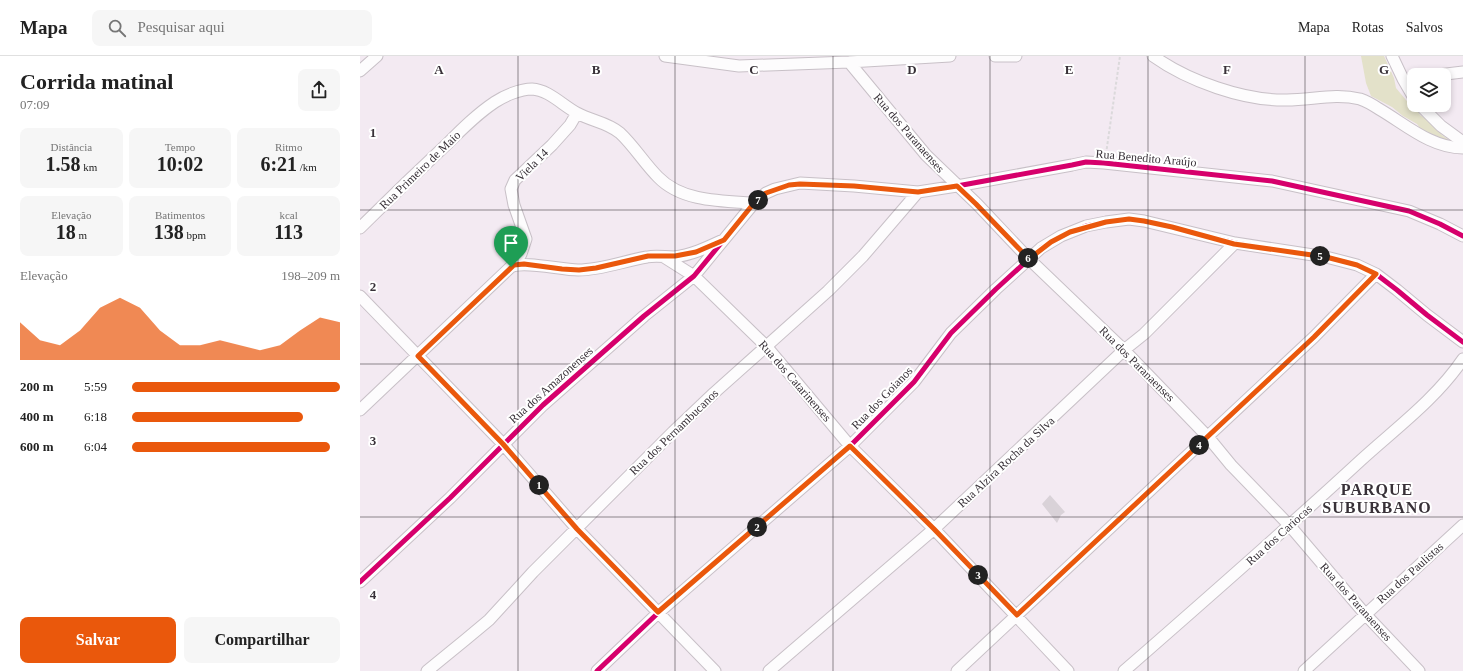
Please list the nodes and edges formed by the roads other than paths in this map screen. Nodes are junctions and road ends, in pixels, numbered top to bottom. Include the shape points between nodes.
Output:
1 (377, 56) edge
2 (667, 56) edge
3 (950, 56) edge
4 (995, 56) edge
5 (1016, 56) edge
6 (1153, 56) edge
7 (1392, 56) edge
8 (849, 62) junction
9 (360, 72) edge
10 (1463, 72) edge
11 (1451, 73) edge
12 (1402, 79) junction
13 (1407, 79) edge
14 (1407, 87) edge
15 (1427, 112) edge
16 (577, 113) junction
17 (1463, 142) edge
18 (1463, 148) edge
19 (957, 186) junction
20 (918, 192) junction
21 (754, 203) junction
22 (360, 228) edge
23 (1463, 236) edge
24 (724, 240) junction
25 (1234, 244) junction
26 (664, 257) junction
27 (1029, 259) junction
28 (511, 267) junction
29 (1376, 274) junction
30 (694, 276) junction
31 (360, 296) edge
32 (1463, 342) edge
33 (766, 346) junction
34 (1124, 350) junction
35 (418, 356) junction
36 (1463, 359) edge
37 (360, 410) edge
38 (1208, 437) junction
39 (503, 444) junction
40 (850, 446) junction
41 (1463, 525) edge
42 (1290, 526) junction
43 (577, 529) junction
44 (934, 529) junction
45 (360, 582) edge
46 (658, 612) junction
47 (1365, 614) junction
48 (1017, 615) junction
49 (427, 671) edge
50 (598, 671) edge
51 (715, 671) edge
52 (769, 671) edge
53 (957, 671) edge
54 (1068, 671) edge
55 (1124, 671) edge
56 (1304, 671) edge
57 (1420, 671) edge

1 - 9 street
2 - 8 street via 739,66
3 - 8 street
4 - 5 street
6 - 18 street via 1193,79 1260,98 1288,100 1327,96 1362,100 1431,140 1445,146
7 - 12 street
8 - 19 street, Rua dos Paranaenses via 926,155
10 - 11 street
12 - 13 street
12 - 14 street
15 - 17 street
16 - 21 street via 606,124 620,133 658,178 671,188 700,198
16 - 22 street, Rua Primeiro de Maio via 551,95 531,89 496,101 406,182
16 - 28 street, Viela 14 via 552,145 515,180 511,189 526,239 521,254
19 - 20 street, Rua Benedito Araújo
19 - 23 street, Rua Benedito Araújo via 1086,162 1104,163 1251,178 1296,186 1409,211
19 - 27 street, Rua dos Paranaenses
20 - 21 street, Rua Benedito Araújo via 800,184 775,189
20 - 33 street, Rua dos Pernambucanos via 863,256
21 - 24 street, Rua dos Amazonenses
24 - 26 street via 696,252
24 - 30 street, Rua dos Amazonenses
25 - 27 street, Rua dos Goianos via 1172,227 1129,219 1106,222 1070,232 1051,242
25 - 29 street, Rua dos Goianos via 1326,257 1357,265
25 - 34 street, Rua Alzira Rocha da Silva via 1144,334
26 - 28 street via 648,256 579,270 524,264
26 - 30 street, Rua dos Catarinenses
27 - 34 street, Rua dos Paranaenses
27 - 40 street, Rua dos Goianos via 951,333 914,382
28 - 35 street
29 - 32 street, Rua dos Goianos
29 - 38 street via 1314,337
30 - 33 street, Rua dos Catarinenses
30 - 39 street, Rua dos Amazonenses via 644,316
31 - 35 street
33 - 40 street, Rua dos Catarinenses
33 - 43 street, Rua dos Pernambucanos via 673,432
34 - 38 street, Rua dos Paranaenses
34 - 44 street, Rua Alzira Rocha da Silva
35 - 37 street
35 - 39 street
36 - 42 street, Rua dos Cariocas via 1441,388
38 - 42 street, Rua dos Paranaenses via 1231,465
38 - 48 street
39 - 43 street
39 - 45 street, Rua dos Amazonenses via 450,498
40 - 44 street, Rua dos Catarinenses
40 - 46 street, Rua dos Goianos
41 - 47 street, Rua dos Paulistas
42 - 47 street, Rua dos Paranaenses
42 - 55 street, Rua dos Cariocas
43 - 46 street
43 - 49 street, Rua dos Pernambucanos via 489,620
44 - 48 street, Rua dos Catarinenses
44 - 52 street, Rua Alzira Rocha da Silva
46 - 50 street, Rua dos Goianos
46 - 51 street
47 - 56 street, Rua dos Paulistas
47 - 57 street, Rua dos Paranaenses
48 - 53 street
48 - 54 street, Rua dos Catarinenses

